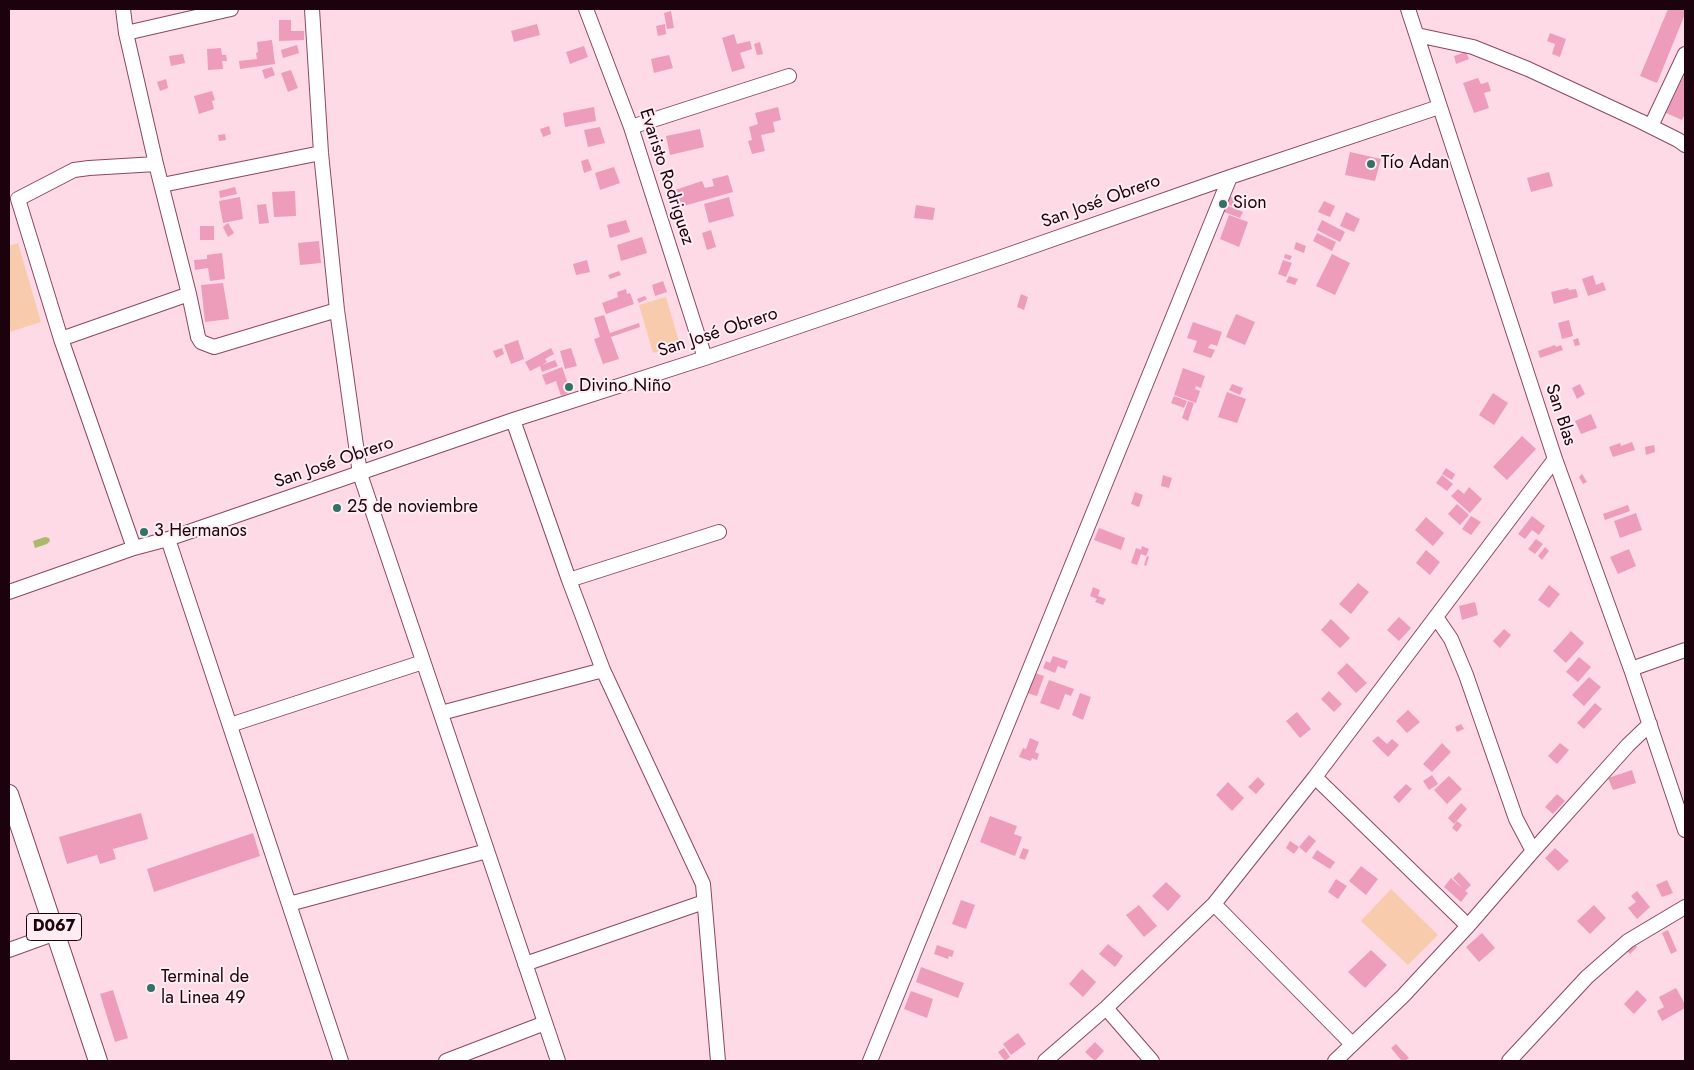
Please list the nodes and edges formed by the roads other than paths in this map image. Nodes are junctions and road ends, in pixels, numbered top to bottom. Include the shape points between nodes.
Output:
1 (123, 9) edge
2 (231, 9) edge
3 (312, 9) edge
4 (586, 9) edge
5 (1408, 9) edge
6 (126, 33) junction
7 (1417, 35) junction
8 (1685, 54) edge
9 (789, 76) dead end
10 (1438, 107) junction
11 (1651, 126) junction
12 (631, 128) junction
13 (1685, 145) edge
14 (320, 153) junction
15 (156, 164) junction
16 (1230, 177) junction
17 (162, 185) junction
18 (190, 294) junction
19 (336, 310) junction
20 (61, 339) junction
21 (705, 358) junction
22 (513, 420) junction
23 (1555, 459) junction
24 (360, 474) junction
25 (719, 532) dead end
26 (168, 539) junction
27 (134, 548) junction
28 (569, 580) junction
29 (9, 592) edge
30 (1436, 617) junction
31 (1685, 650) edge
32 (423, 662) junction
33 (1631, 669) junction
34 (604, 670) junction
35 (441, 713) junction
36 (1650, 724) junction
37 (230, 725) junction
38 (1316, 777) junction
39 (9, 794) edge
40 (1685, 830) edge
41 (487, 851) junction
42 (1533, 851) junction
43 (704, 902) junction
44 (289, 904) junction
45 (1214, 904) junction
46 (1685, 906) edge
47 (1468, 926) junction
48 (56, 933) junction
49 (9, 950) edge
50 (525, 964) junction
51 (1106, 1008) junction
52 (545, 1023) junction
53 (1352, 1044) junction
54 (98, 1061) edge
55 (341, 1061) edge
56 (446, 1061) edge
57 (558, 1061) edge
58 (718, 1061) edge
59 (870, 1061) edge
60 (1045, 1061) edge
61 (1152, 1061) edge
62 (1335, 1061) edge
63 (1509, 1061) edge

1 - 6 street
2 - 6 street
3 - 14 street
4 - 12 street, Evaristo Rodriguez
5 - 7 street, San Blas
6 - 15 street
7 - 10 street, San Blas
7 - 11 street via 1473,47 1536,72
8 - 11 street
9 - 12 street
10 - 16 street, San José Obrero
10 - 23 street, San Blas
11 - 13 street
12 - 21 street, Evaristo Rodriguez
14 - 17 street
14 - 19 street
15 - 17 street
15 - 20 street via 74,170 18,199
16 - 21 street, San José Obrero
16 - 59 street
17 - 18 street
18 - 19 street via 198,337 201,342 214,347
18 - 20 street
19 - 24 street
20 - 27 street
21 - 22 street, San José Obrero
22 - 24 street, San José Obrero
22 - 28 street
23 - 30 street
23 - 33 street, San Blas
24 - 26 street, San José Obrero
24 - 32 street
25 - 28 street
26 - 27 street, San José Obrero
26 - 37 street
27 - 29 street, San José Obrero
28 - 34 street
30 - 38 street
30 - 42 street via 1451,639 1466,675 1516,819
31 - 33 street
32 - 35 street
32 - 37 street
33 - 36 street, San Blas
34 - 35 street
34 - 43 street via 703,884
35 - 41 street
36 - 40 street, San Blas
36 - 42 street
37 - 44 street
38 - 45 street
38 - 47 street
39 - 48 main road, D067
41 - 44 street
41 - 50 street
42 - 47 street
43 - 50 street
43 - 58 street
44 - 55 street
45 - 51 street
45 - 53 street
46 - 63 street via 1628,941 1587,977
47 - 53 street via 1403,996
48 - 49 street
48 - 54 main road, D067
50 - 52 street
51 - 60 street
51 - 61 street
52 - 56 street
52 - 57 street
53 - 62 street

